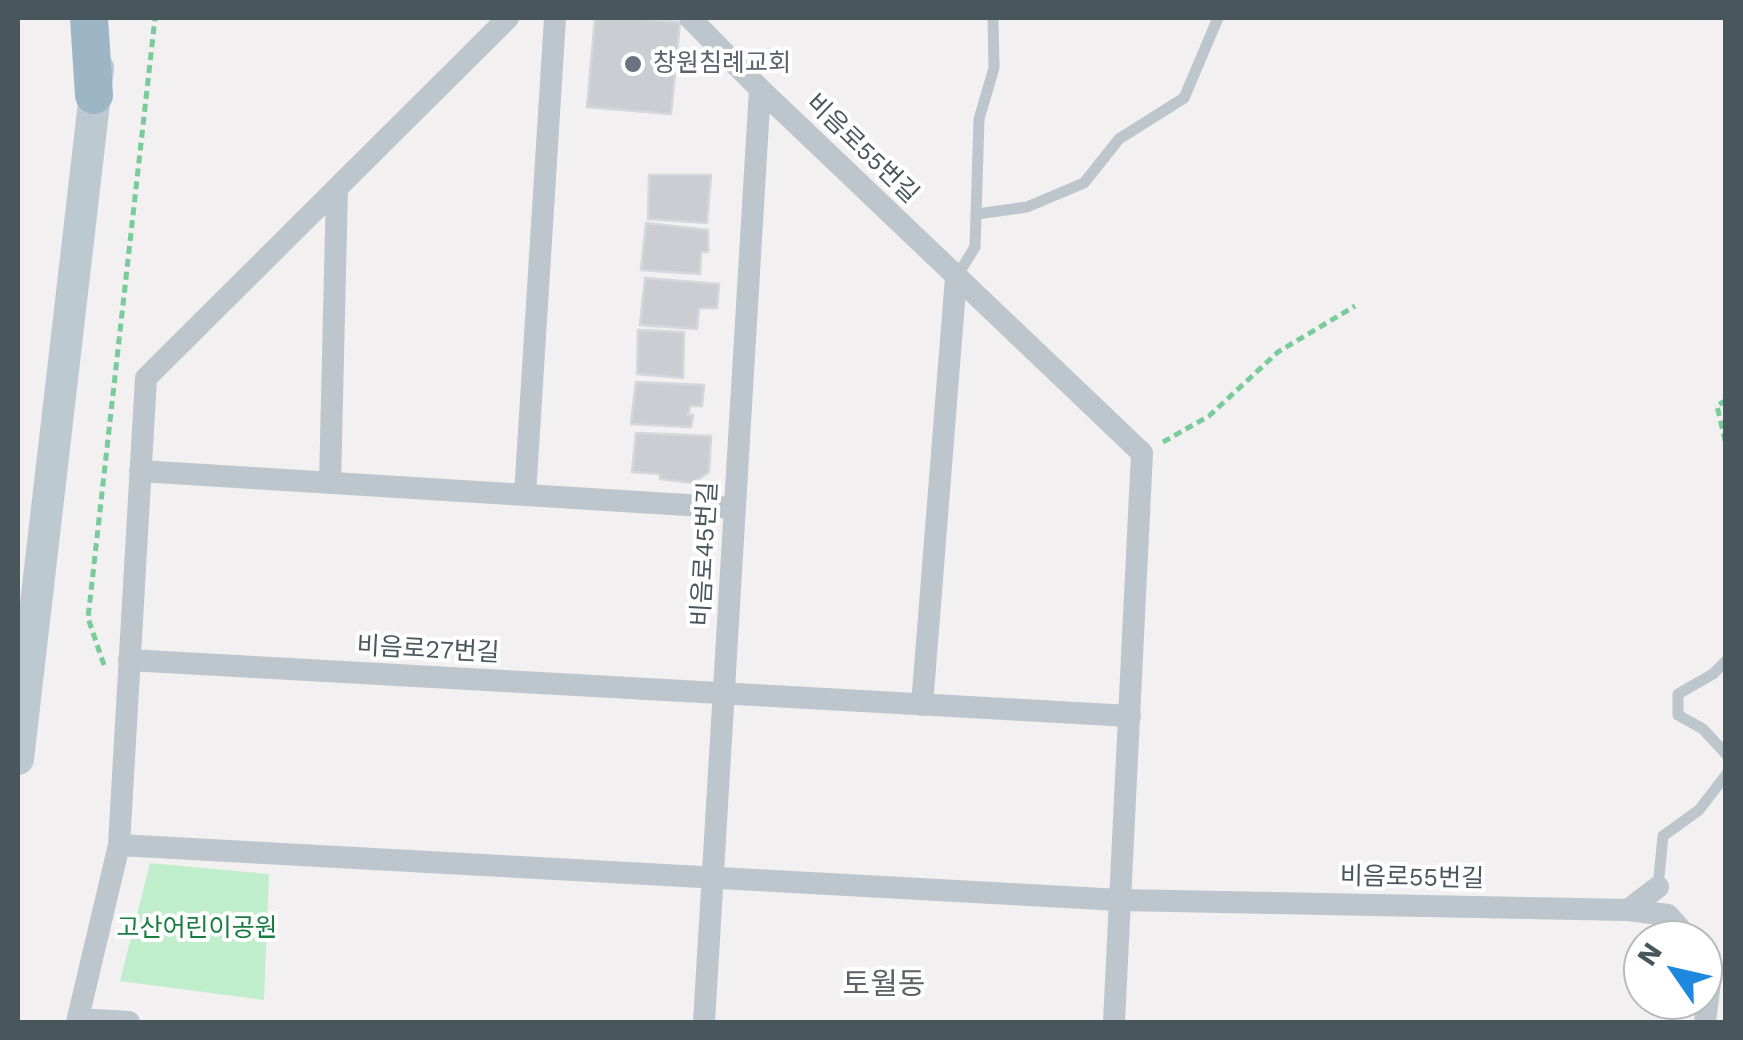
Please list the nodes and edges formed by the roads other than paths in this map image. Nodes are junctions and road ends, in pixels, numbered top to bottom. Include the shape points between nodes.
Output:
1 (90, 18) edge
2 (104, 18) edge
3 (508, 18) edge
4 (555, 18) edge
5 (690, 18) edge
6 (993, 18) edge
7 (1218, 18) edge
8 (760, 89) junction
9 (94, 96) junction
10 (337, 188) junction
11 (976, 214) junction
12 (956, 277) junction
13 (140, 471) junction
14 (330, 483) junction
15 (524, 495) junction
16 (735, 508) junction
17 (129, 660) junction
18 (1726, 661) edge
19 (724, 695) junction
20 (922, 706) junction
21 (1130, 716) junction
22 (1726, 754) edge
23 (18, 759) edge
24 (1726, 775) edge
25 (1726, 790) edge
26 (1700, 810) junction
27 (119, 845) junction
28 (714, 878) junction
29 (1658, 887) joint
30 (1120, 900) junction
31 (1628, 910) junction
32 (1673, 920) edge
33 (78, 1021) edge
34 (129, 1022) edge
35 (704, 1022) edge
36 (1114, 1022) edge

1 - 9 highway
2 - 9 main road
3 - 10 street
4 - 15 street
5 - 8 street, 비음로55번길
6 - 11 lane via 994,68 979,118
7 - 11 lane via 1184,98 1120,139 1084,183 1027,207
8 - 12 street, 비음로55번길
8 - 16 street, 비음로45번길
9 - 23 main road
10 - 13 street via 146,378
10 - 14 street
11 - 12 lane via 975,247
12 - 20 street
12 - 21 street, 비음로55번길 via 1142,454
13 - 14 street
13 - 17 street
14 - 15 street
15 - 16 street
16 - 19 street, 비음로45번길
17 - 19 street, 비음로27번길
17 - 27 street
18 - 22 lane via 1678,694 1678,716 1703,729
19 - 20 street
19 - 28 street, 비음로45번길
20 - 21 street
21 - 30 street
24 - 26 lane
25 - 26 lane
26 - 29 lane via 1663,836
27 - 28 street
27 - 33 street
28 - 30 street, 비음로55번길
28 - 35 street, 비음로45번길
29 - 31 street
30 - 31 street, 비음로55번길
30 - 36 street
31 - 32 street, 비음로55번길
33 - 34 street

